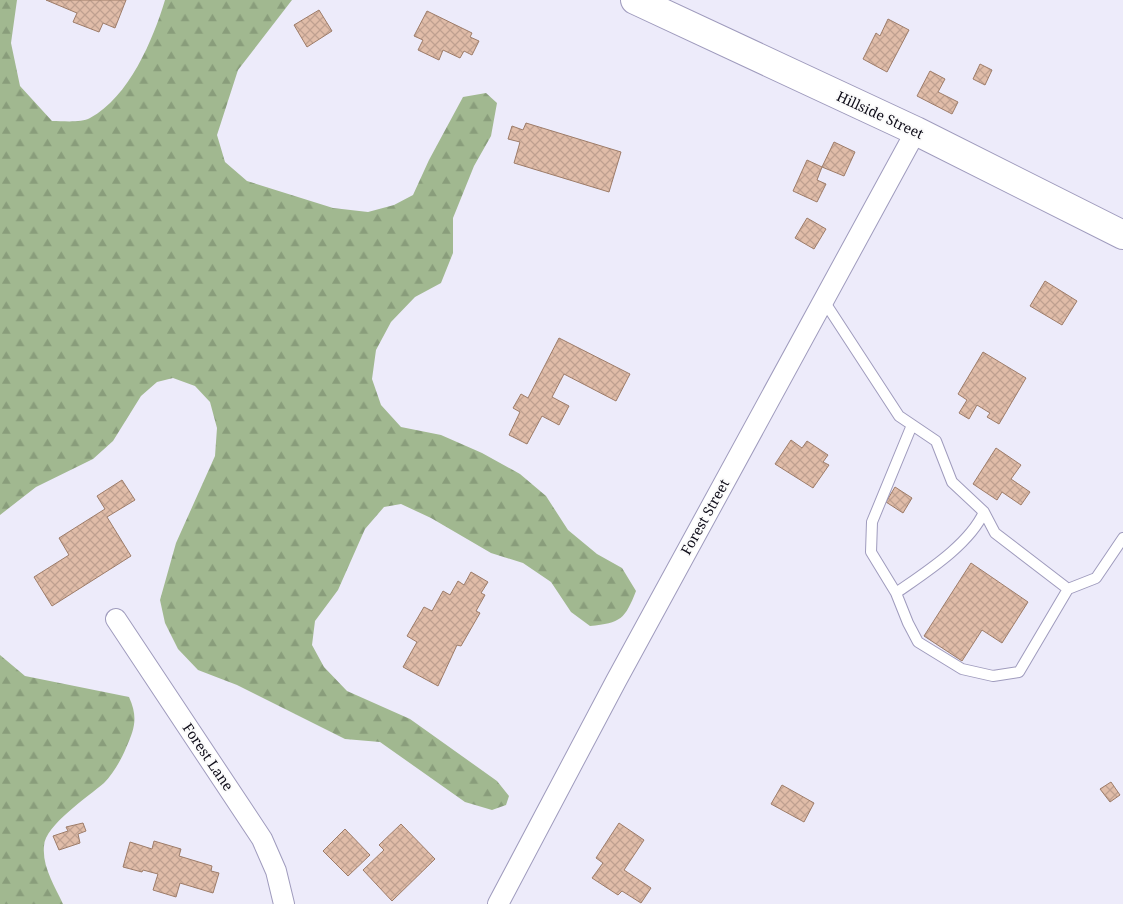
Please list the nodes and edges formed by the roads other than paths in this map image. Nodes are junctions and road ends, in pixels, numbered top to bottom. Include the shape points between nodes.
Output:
1 (635, 0) edge
2 (916, 131) junction
3 (1123, 235) edge
4 (824, 301) junction
5 (912, 425) junction
6 (984, 512) junction
7 (1123, 538) edge
8 (1068, 589) junction
9 (896, 592) junction
10 (116, 619) dead end
11 (284, 904) edge
12 (498, 904) edge

1 - 2 street, Hillside Street
2 - 3 street, Hillside Street
2 - 4 street, Forest Street
4 - 5 lane via 899,416
4 - 12 street, Forest Street
5 - 6 lane via 936,441 952,482
5 - 9 lane via 872,522 871,552
6 - 8 lane via 995,533
6 - 9 lane via 978,526 932,567
7 - 8 lane via 1096,578
8 - 9 lane via 1019,672 993,676 962,669 918,642
10 - 11 street, Forest Lane via 262,840 276,871

